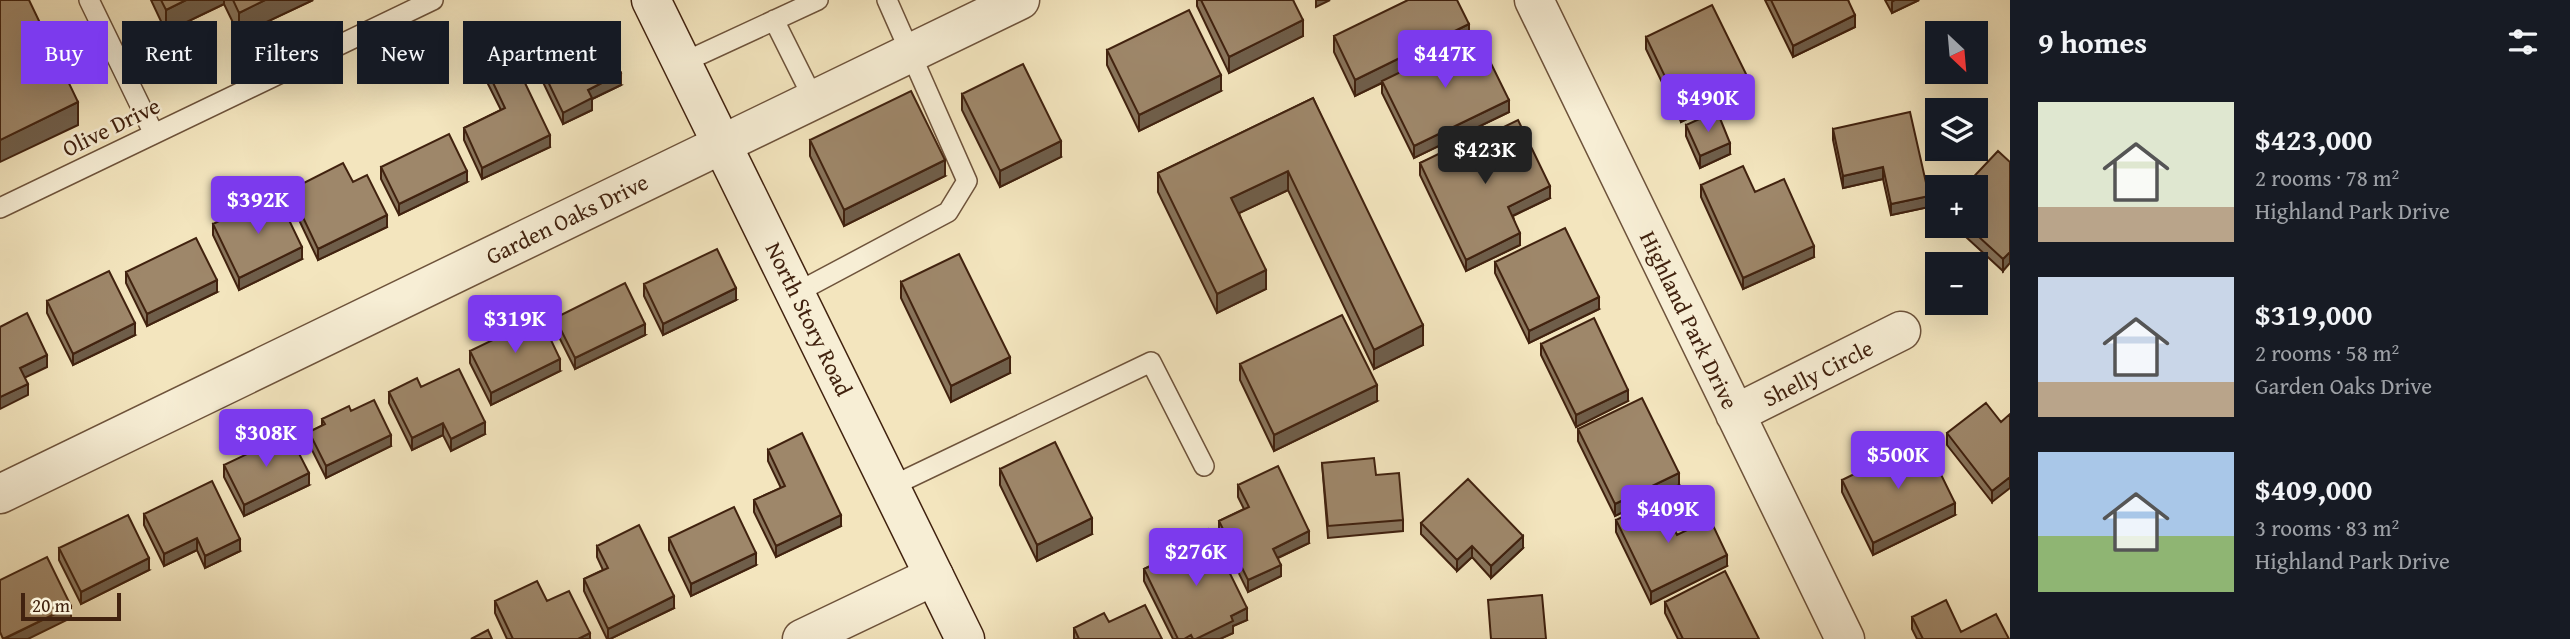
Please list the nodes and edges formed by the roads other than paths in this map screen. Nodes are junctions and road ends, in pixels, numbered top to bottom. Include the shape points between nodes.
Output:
1 (89, 0) edge
2 (433, 0) edge
3 (651, 0) edge
4 (818, 0) edge
5 (887, 0) edge
6 (1020, 0) edge
7 (1534, 0) edge
8 (973, 10) edge
9 (774, 20) junction
10 (911, 52) junction
11 (682, 62) junction
12 (814, 100) junction
13 (154, 134) junction
14 (723, 144) junction
15 (0, 208) edge
16 (796, 293) junction
17 (1901, 331) dead end
18 (1735, 414) junction
19 (1204, 466) dead end
20 (890, 486) junction
21 (0, 494) edge
22 (934, 576) junction
23 (802, 639) edge
24 (965, 639) edge
25 (1844, 639) edge

1 - 13 lane
2 - 13 lane, Olive Drive
3 - 11 street, North Story Road
4 - 9 lane
5 - 10 lane
6 - 8 street, Garden Oaks Drive
7 - 18 street, Highland Park Drive
8 - 10 street, Garden Oaks Drive
9 - 11 lane
9 - 12 lane
10 - 12 street, Garden Oaks Drive
10 - 16 lane via 967,181 948,212
11 - 14 street, North Story Road
12 - 14 street, Garden Oaks Drive
13 - 15 lane, Olive Drive
14 - 16 street, North Story Road
14 - 21 street, Garden Oaks Drive
16 - 20 street, North Story Road
17 - 18 street, Shelly Circle
18 - 25 street, Highland Park Drive
19 - 20 lane via 1151,362
20 - 22 street, North Story Road
22 - 23 street
22 - 24 street, North Story Road

